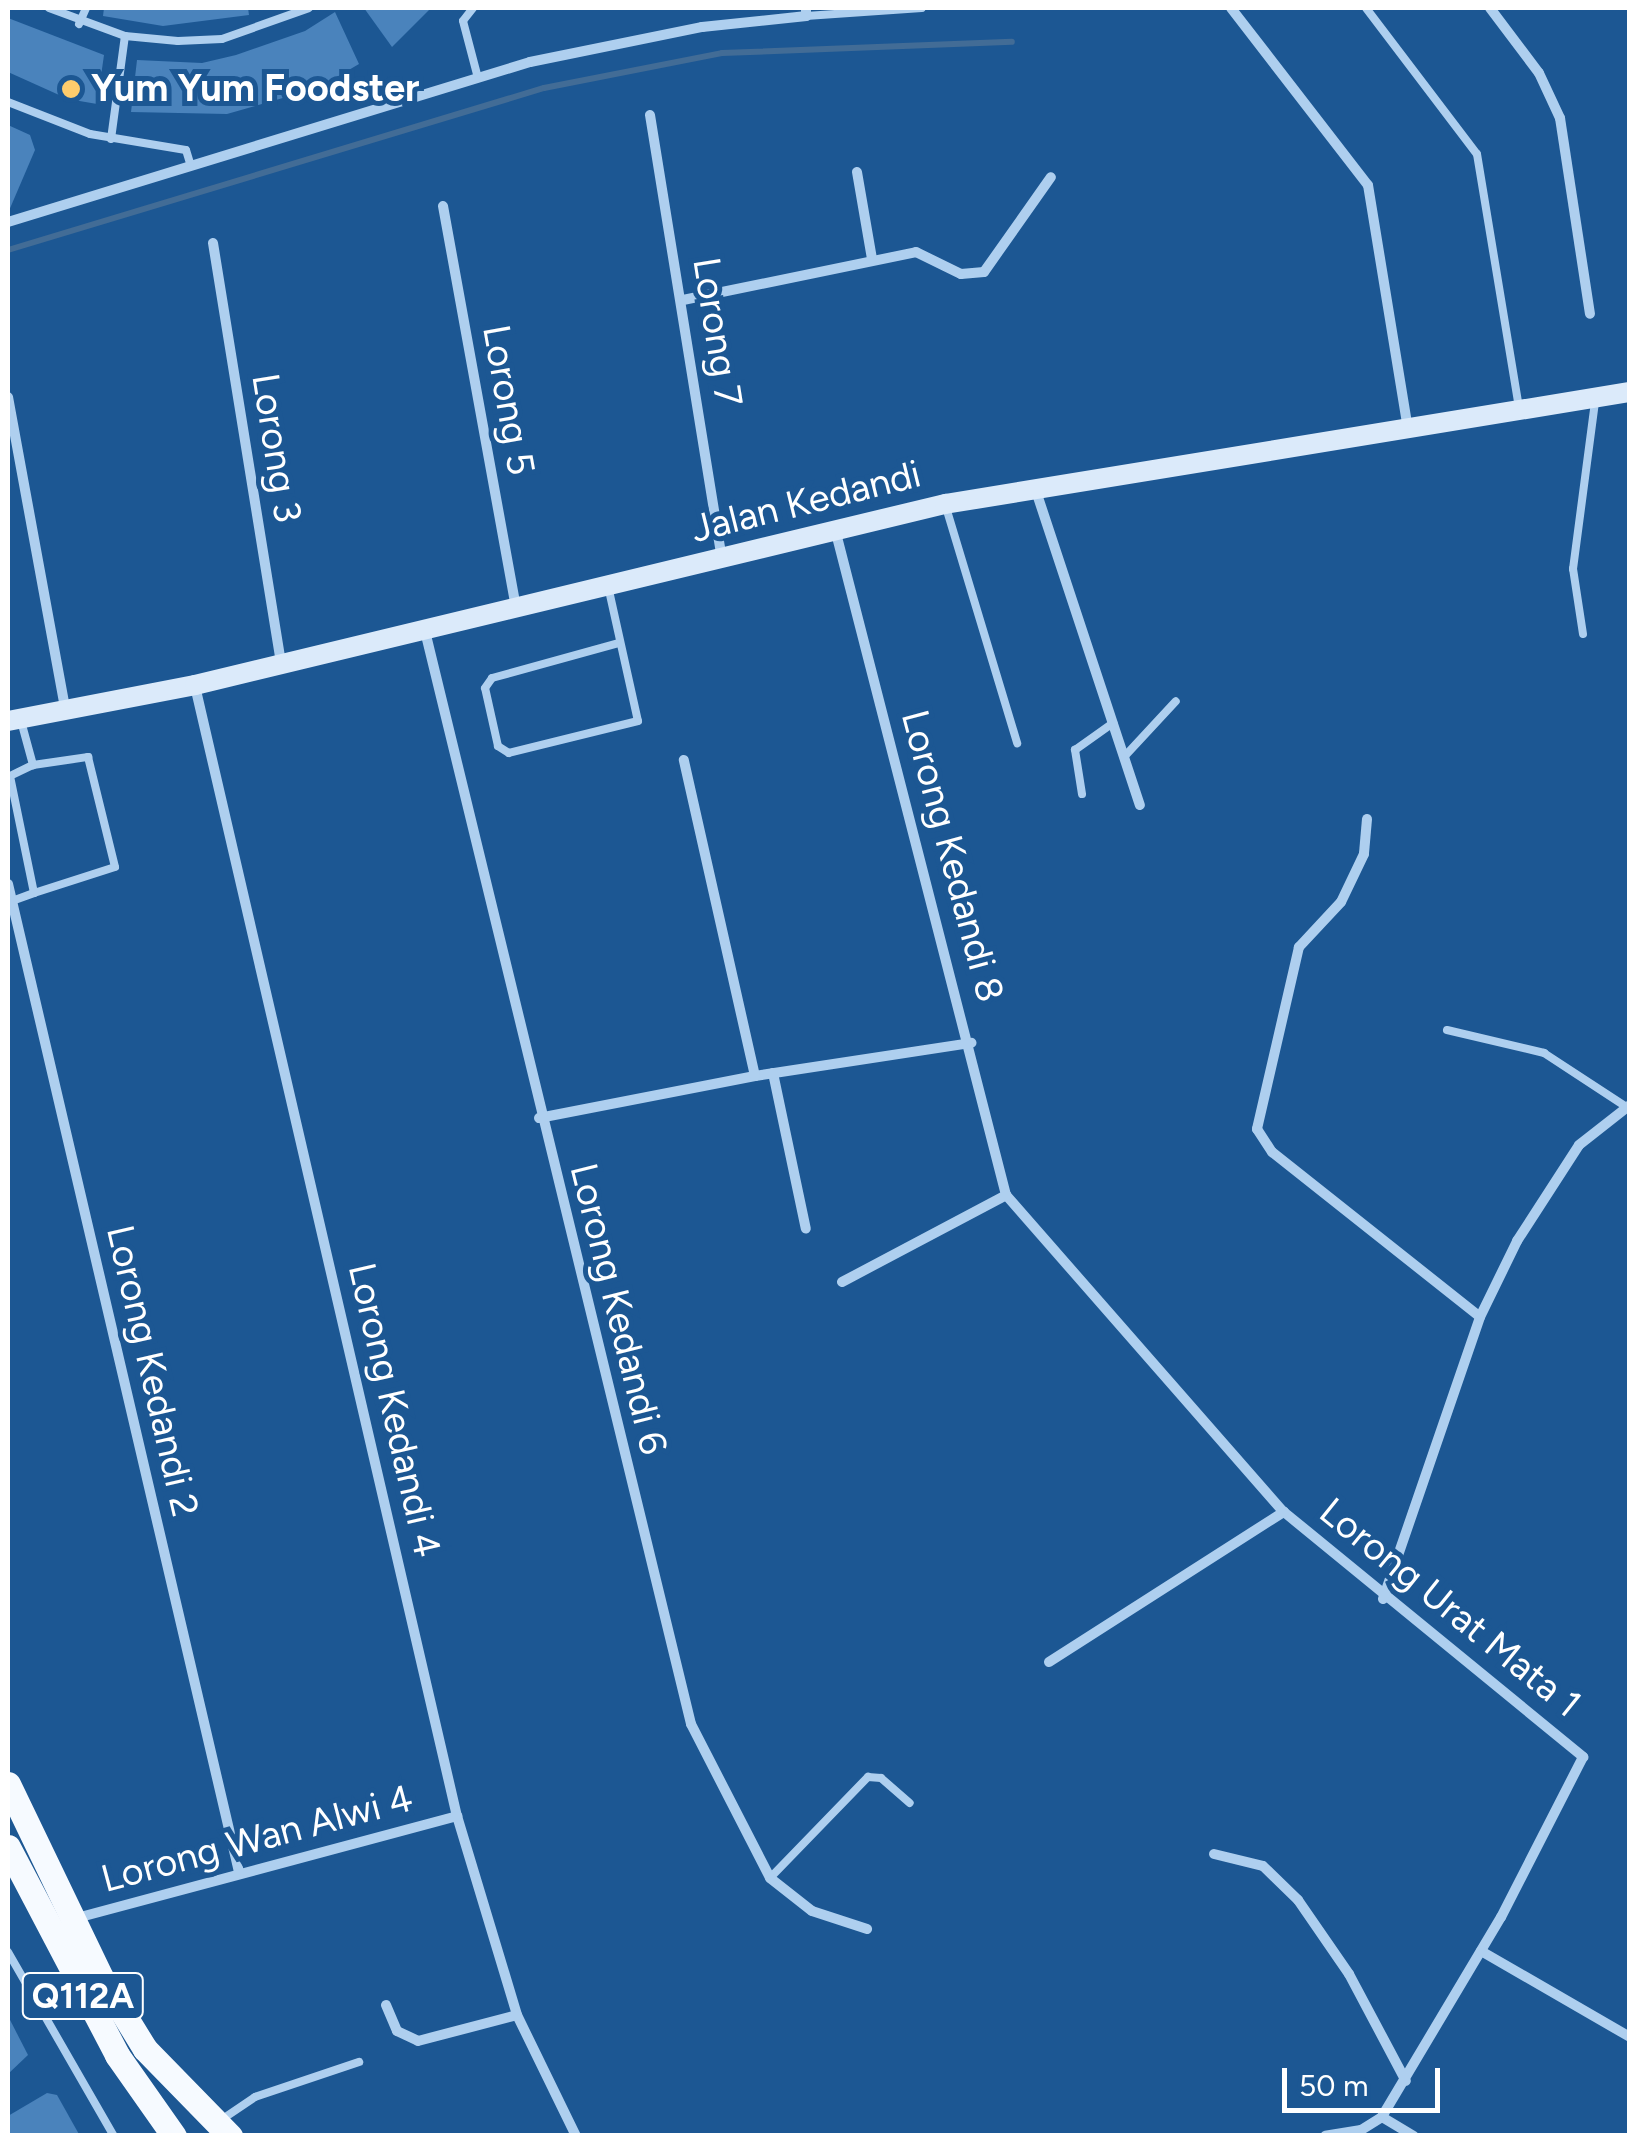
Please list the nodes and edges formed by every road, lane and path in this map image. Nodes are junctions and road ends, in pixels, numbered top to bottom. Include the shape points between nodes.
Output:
1 (49, 8) edge
2 (86, 8) edge
3 (310, 8) edge
4 (474, 8) edge
5 (922, 8) edge
6 (1232, 8) edge
7 (1366, 8) edge
8 (1490, 8) edge
9 (806, 12) edge
10 (79, 24) junction
11 (125, 36) junction
12 (478, 78) junction
13 (8, 102) edge
14 (650, 115) dead end
15 (111, 139) junction
16 (191, 166) junction
17 (856, 172) dead end
18 (1051, 178) dead end
19 (443, 206) dead end
20 (8, 222) edge
21 (213, 242) dead end
22 (872, 259) junction
23 (683, 300) junction
24 (1590, 314) dead end
25 (1630, 392) edge
26 (8, 397) edge
27 (1595, 398) junction
28 (1519, 410) junction
29 (1408, 428) junction
30 (1036, 488) junction
31 (945, 504) junction
32 (836, 533) junction
33 (722, 559) junction
34 (608, 586) junction
35 (514, 604) junction
36 (425, 631) junction
37 (1582, 634) dead end
38 (619, 643) junction
39 (281, 662) junction
40 (195, 685) junction
41 (1176, 702) dead end
42 (65, 710) junction
43 (14, 720) edge
44 (1113, 723) junction
45 (1016, 742) dead end
46 (1124, 757) junction
47 (684, 760) dead end
48 (33, 764) junction
49 (1082, 794) dead end
50 (1140, 805) dead end
51 (1367, 819) dead end
52 (8, 884) edge
53 (34, 893) junction
54 (12, 901) junction
55 (1447, 1030) dead end
56 (971, 1042) junction
57 (773, 1073) junction
58 (756, 1076) junction
59 (1627, 1105) edge
60 (538, 1118) junction
61 (1006, 1194) junction
62 (806, 1229) dead end
63 (842, 1282) dead end
64 (1480, 1317) junction
65 (1284, 1512) junction
66 (1383, 1599) junction
67 (1050, 1662) dead end
68 (8, 1784) edge
69 (910, 1804) dead end
70 (458, 1816) junction
71 (8, 1850) edge
72 (1214, 1854) dead end
73 (239, 1872) junction
74 (770, 1878) junction
75 (72, 1920) junction
76 (867, 1930) dead end
77 (1481, 1951) junction
78 (8, 1952) edge
79 (386, 2005) dead end
80 (517, 2015) junction
81 (1630, 2037) edge
82 (359, 2062) dead end
83 (1406, 2082) junction
84 (1382, 2117) junction
85 (223, 2129) edge
86 (169, 2130) edge
87 (114, 2136) edge
88 (576, 2136) edge
89 (1326, 2136) edge
90 (1414, 2136) edge

1 - 10 lane
2 - 10 lane
3 - 11 lane via 222,39
4 - 12 lane via 463,21
5 - 9 lane
6 - 29 street via 1368,185
7 - 28 lane via 1477,154
8 - 24 street via 1540,72 1560,118
9 - 12 street
10 - 11 lane
11 - 15 lane
12 - 16 street
13 - 15 lane
14 - 23 street, Lorong 7
15 - 16 lane via 186,150
16 - 20 street
17 - 22 street
18 - 22 street via 984,272 961,274 916,252
19 - 35 street, Lorong 5
21 - 39 street, Lorong 3
22 - 23 street
23 - 33 street, Lorong 7
25 - 27 street, Jalan Kedandi
26 - 42 street
27 - 28 street, Jalan Kedandi
27 - 37 lane via 1573,569
28 - 29 street, Jalan Kedandi
29 - 30 street, Jalan Kedandi
30 - 31 street, Jalan Kedandi
30 - 44 street
31 - 32 street, Jalan Kedandi
31 - 45 lane
32 - 33 street, Jalan Kedandi
32 - 56 street, Lorong Kedandi 8
33 - 34 street, Jalan Kedandi
34 - 35 street, Jalan Kedandi
34 - 38 lane
35 - 36 street, Jalan Kedandi
36 - 39 street, Jalan Kedandi
36 - 60 street, Lorong Kedandi 6
38 - 38 lane via 492,678 484,688 498,746 509,753 638,721
39 - 40 street, Jalan Kedandi
40 - 42 street, Jalan Kedandi
40 - 70 street, Lorong Kedandi 4
41 - 46 lane
42 - 43 street, Jalan Kedandi
43 - 48 lane
44 - 46 street
44 - 49 lane via 1074,750
46 - 50 street
47 - 58 street
48 - 53 lane via 16,770 9,784
48 - 53 lane via 88,757 118,858 107,873
51 - 64 street via 1364,854 1341,902 1299,947 1257,1130 1272,1152
52 - 54 street, Lorong Kedandi 2
53 - 54 lane
54 - 73 street, Lorong Kedandi 2
55 - 59 lane via 1544,1053
56 - 57 street
56 - 61 street, Lorong Kedandi 8 via 992,1160
57 - 58 street
57 - 62 street
58 - 60 street
59 - 64 street via 1580,1145 1518,1241
60 - 74 street, Lorong Kedandi 6 via 691,1724
61 - 63 street
61 - 65 street, Lorong Urat Mata 1
64 - 66 street
65 - 66 street, Lorong Urat Mata 1
65 - 67 street
66 - 77 street, Lorong Urat Mata 1 via 1583,1757
68 - 75 main road
69 - 74 lane via 881,1778 868,1777
70 - 73 street, Lorong Wan Alwi 4
70 - 80 street, Lorong Kedandi 4
71 - 86 main road, Q112A via 76,1984
72 - 83 street via 1263,1866 1298,1900 1349,1974
73 - 75 street, Lorong Wan Alwi 4
74 - 76 street, Lorong Kedandi 6 via 812,1911
75 - 85 main road via 144,2049
77 - 81 street
77 - 83 street, Lorong Urat Mata 1
78 - 87 lane
79 - 80 street via 397,2031 418,2041
80 - 88 street, Lorong Kedandi 4
82 - 85 lane via 255,2097
83 - 84 street, Lorong Urat Mata 1
84 - 89 street via 1362,2130
84 - 90 street

